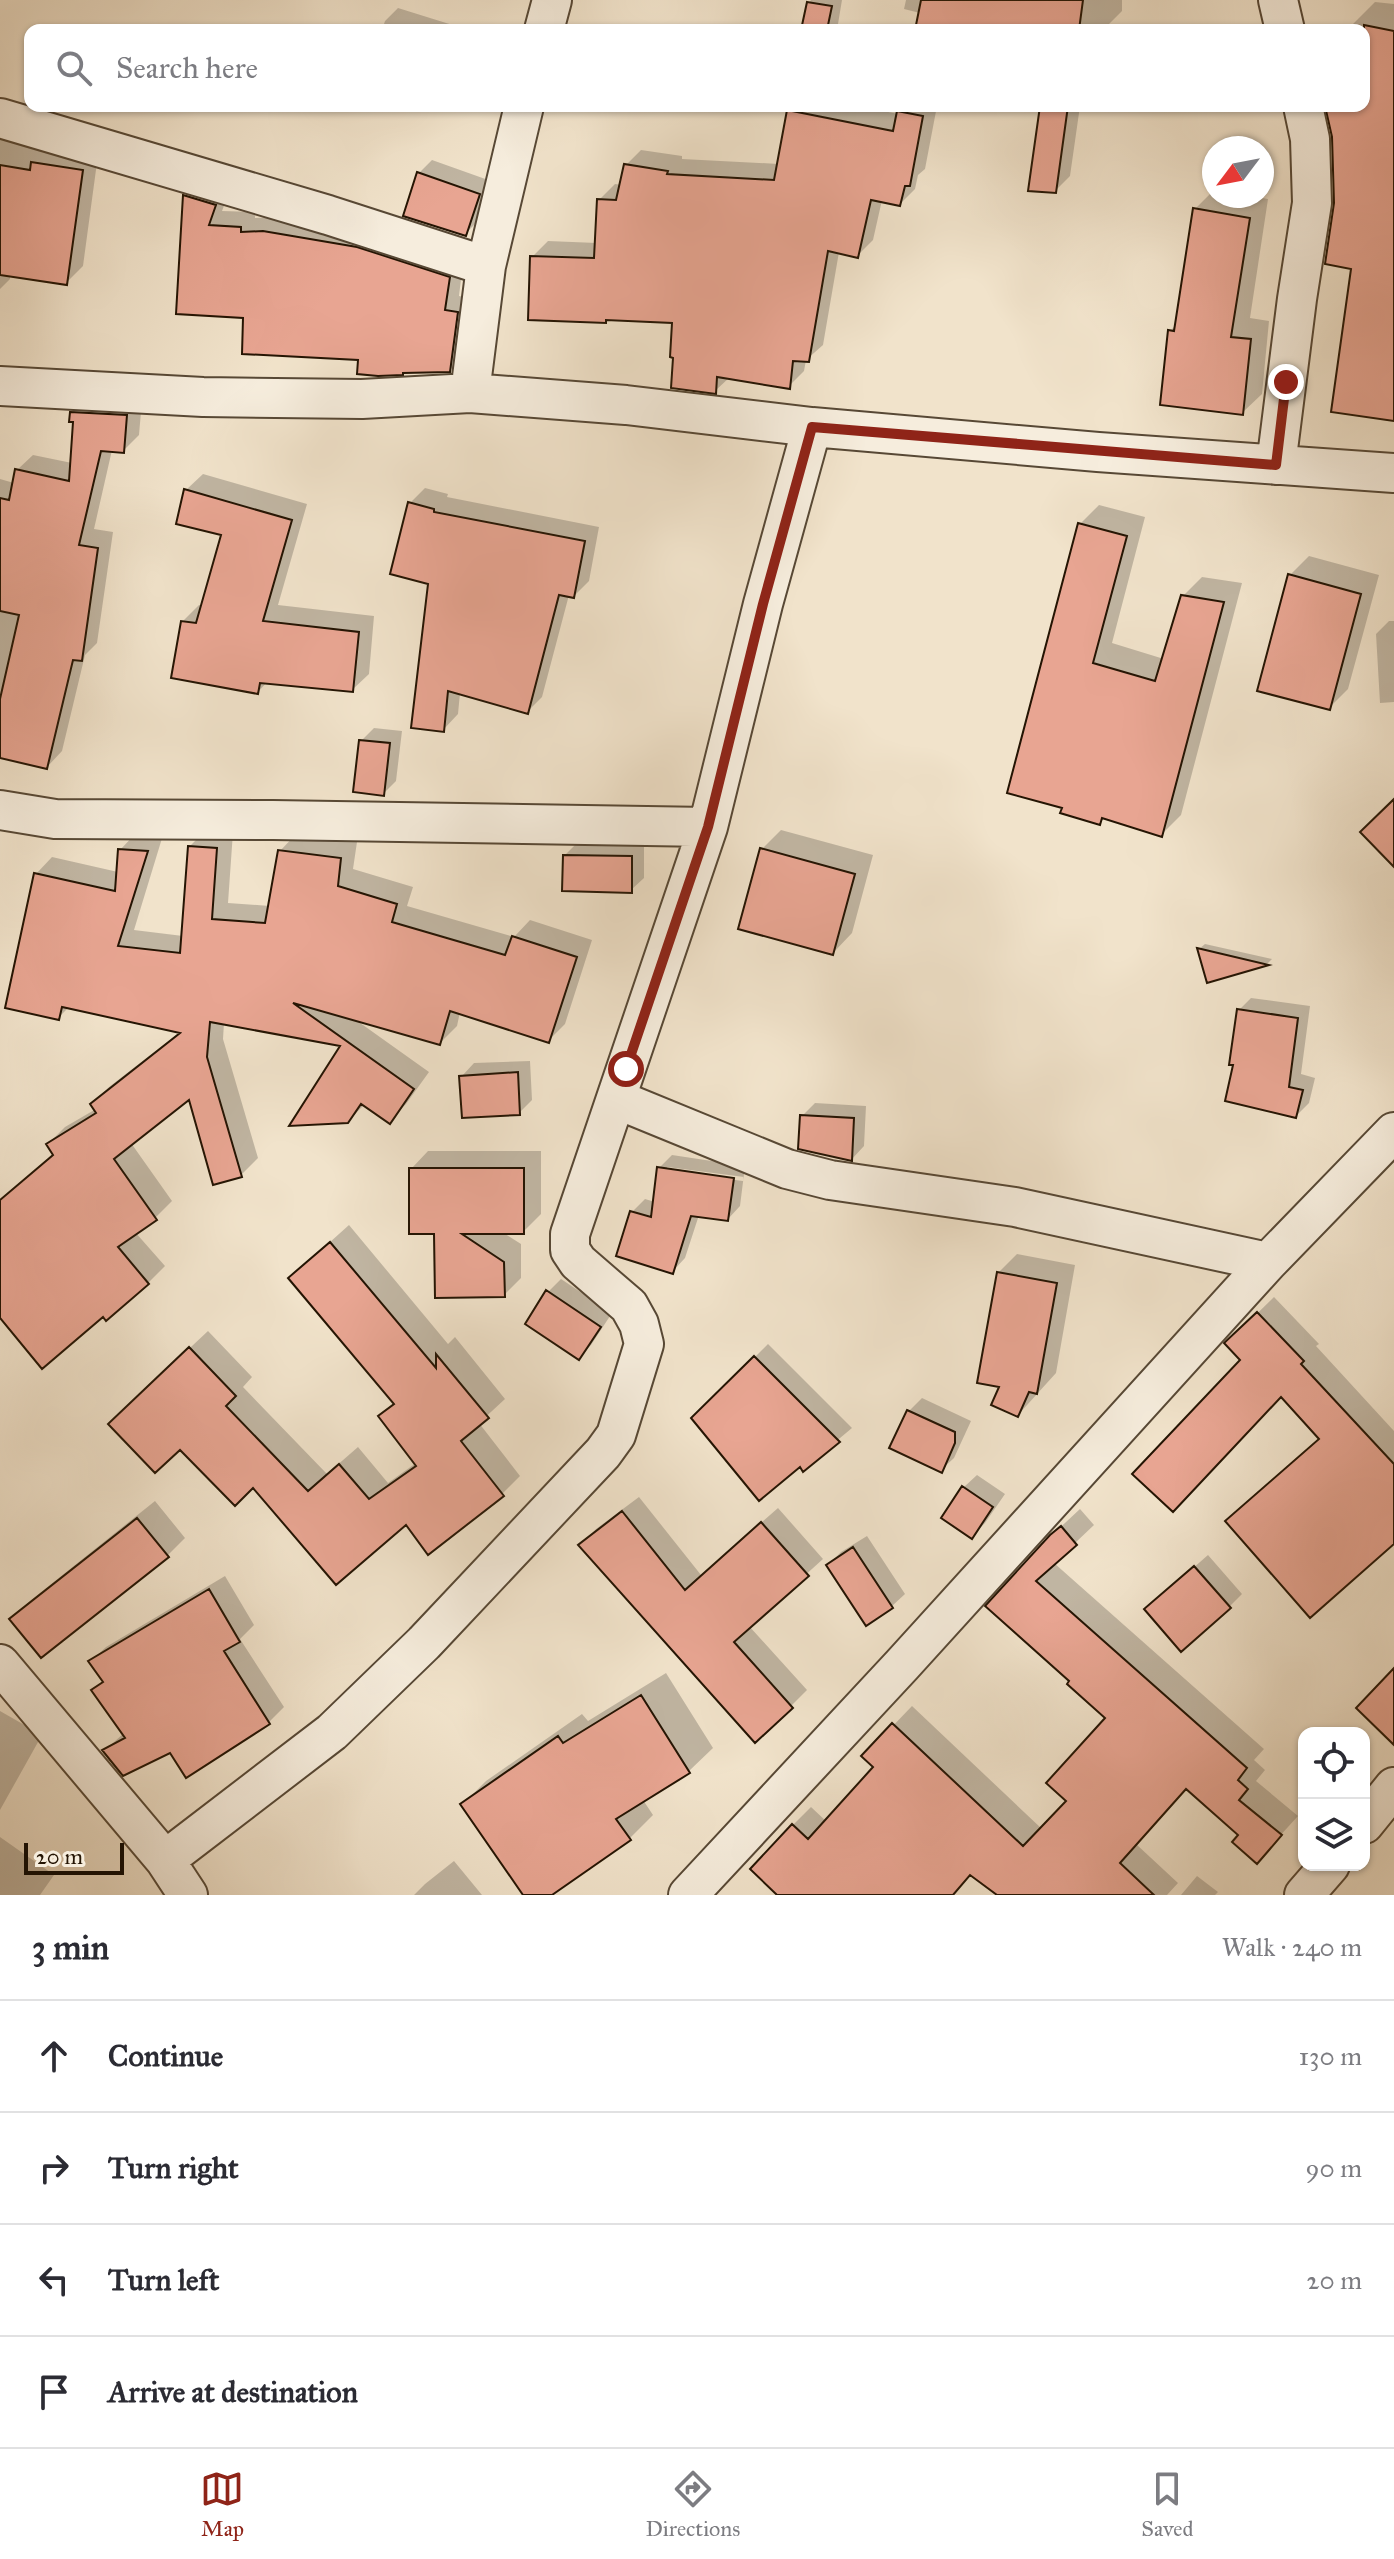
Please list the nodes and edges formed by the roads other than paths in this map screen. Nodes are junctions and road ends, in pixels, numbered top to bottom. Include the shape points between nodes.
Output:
1 (552, 0) edge
2 (1278, 0) edge
3 (546, 24) edge
4 (1284, 24) edge
5 (523, 112) edge
6 (1304, 112) edge
7 (0, 118) edge
8 (486, 266) junction
9 (0, 386) edge
10 (470, 393) junction
11 (812, 427) junction
12 (1276, 465) junction
13 (1392, 478) edge
14 (0, 810) edge
15 (708, 827) junction
16 (616, 1099) junction
17 (1394, 1132) edge
18 (1268, 1262) junction
19 (0, 1664) edge
20 (1394, 1787) edge
21 (1370, 1817) edge
22 (165, 1860) junction
23 (1325, 1871) edge
24 (188, 1895) edge
25 (688, 1895) edge
26 (1304, 1895) edge

1 - 3 street
2 - 4 street
5 - 8 street
6 - 12 street via 1312,203
7 - 8 street
8 - 10 street
9 - 10 street via 203,397 362,399
10 - 11 street
11 - 12 street
11 - 15 street
12 - 13 street
14 - 15 street via 55,819
15 - 16 street
16 - 18 street via 787,1169 830,1180 1015,1207
16 - 22 street via 570,1234 570,1250 578,1262 629,1306 644,1344 616,1435 424,1643 342,1722
17 - 18 street
18 - 25 street
19 - 22 street
20 - 21 street
22 - 24 street
23 - 26 street

